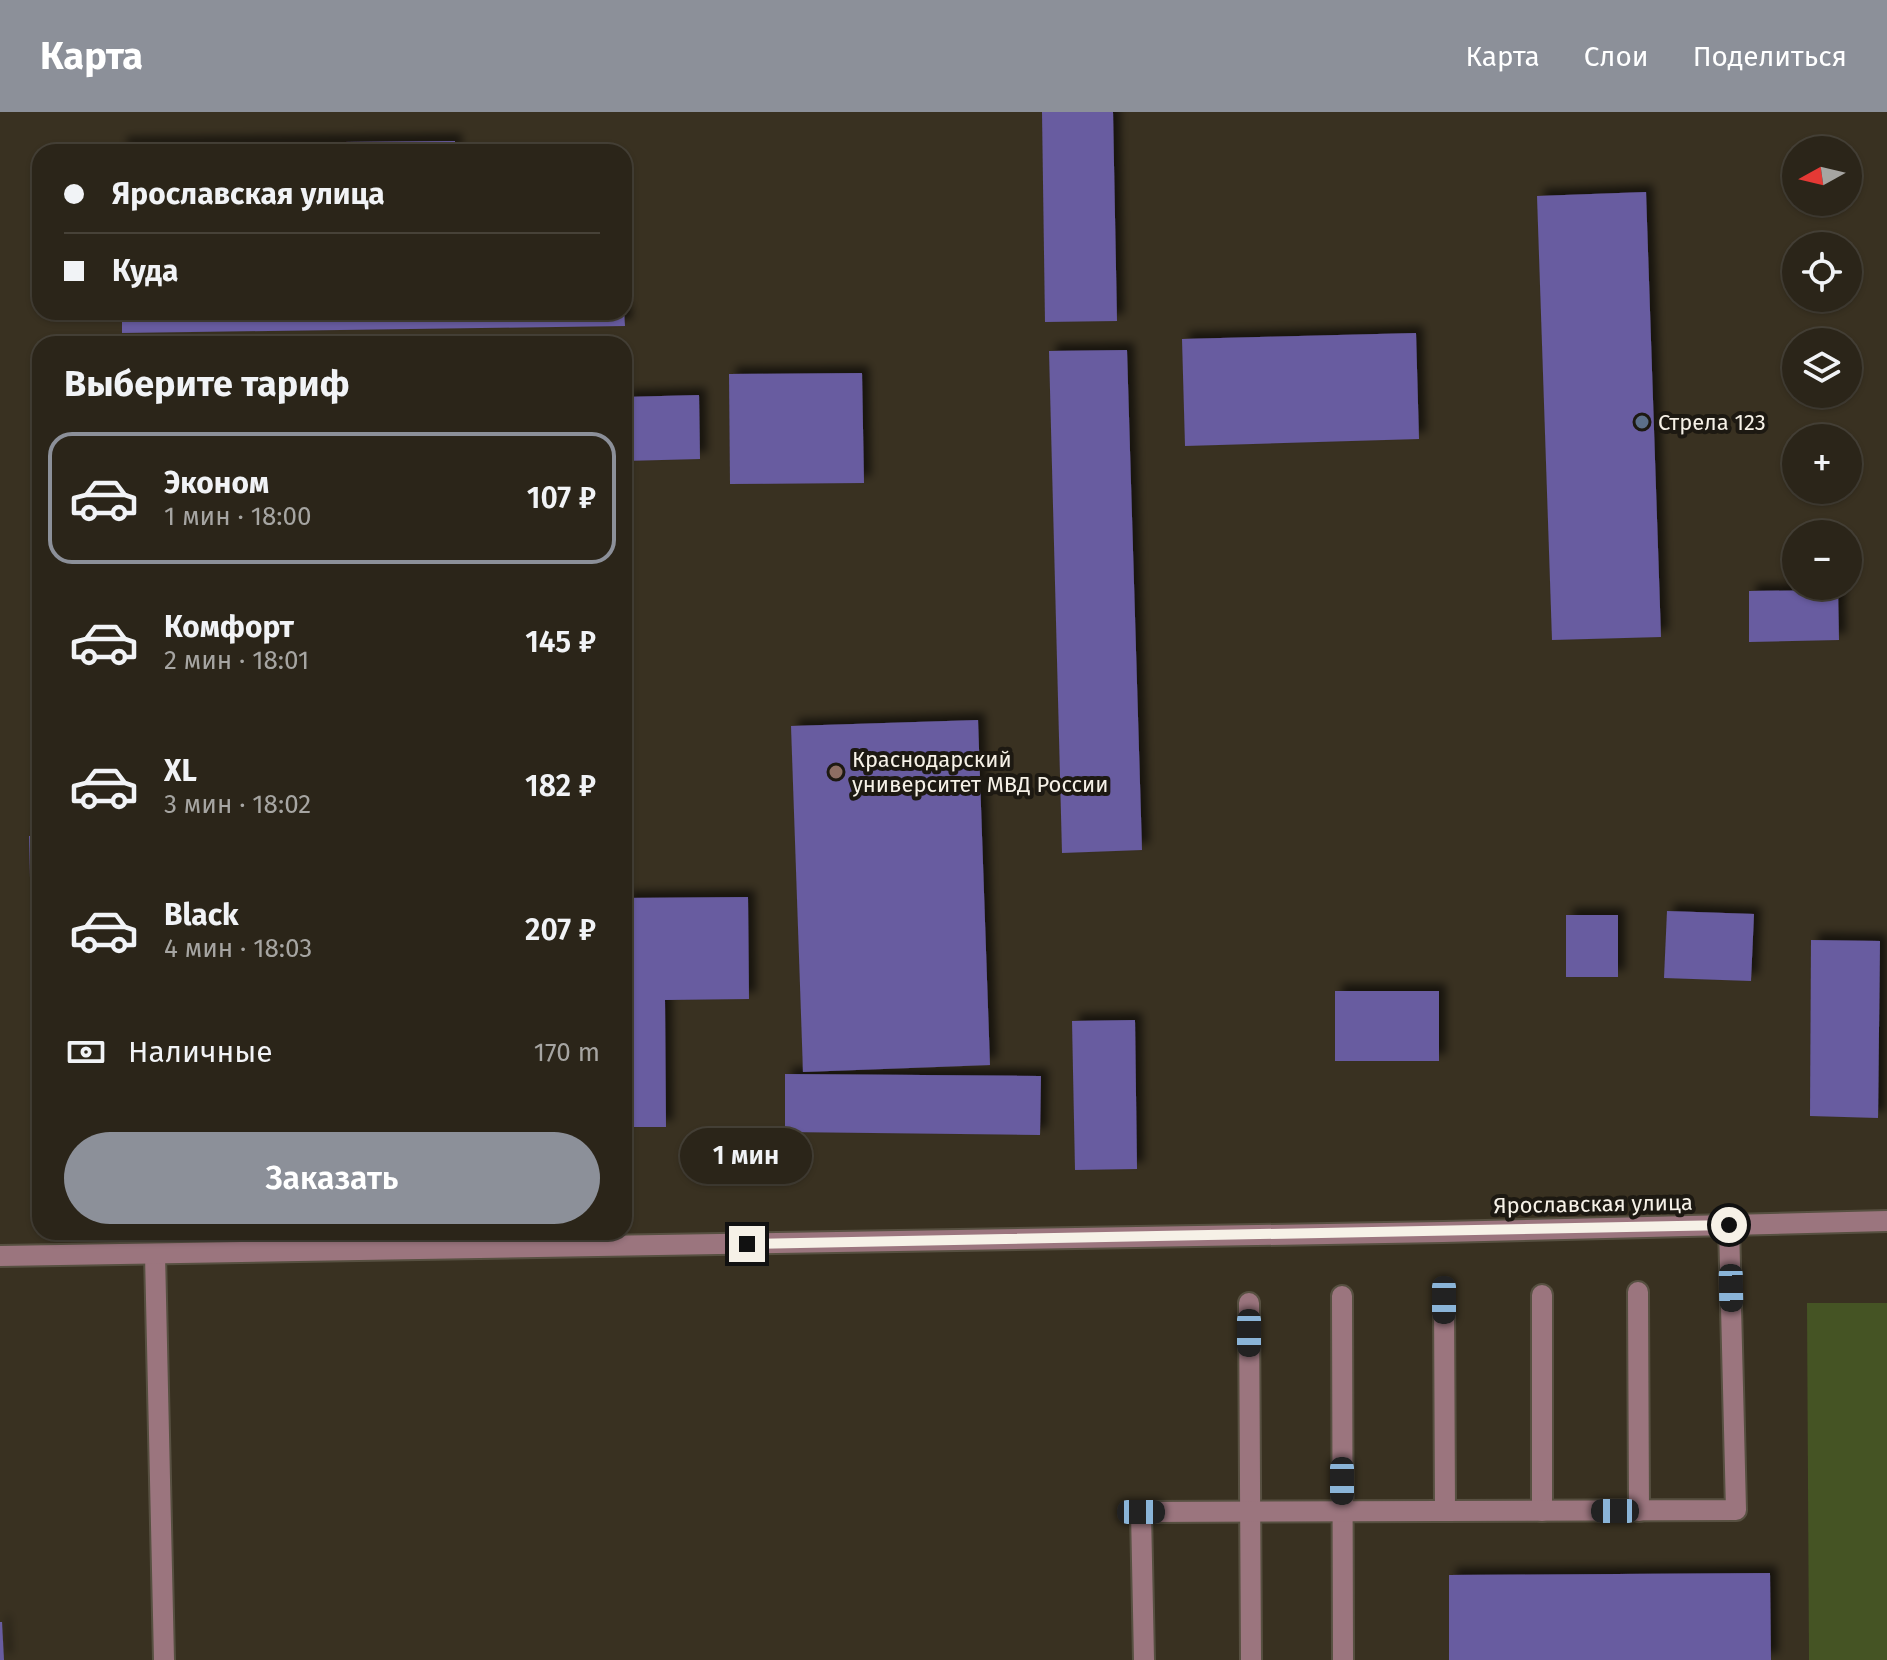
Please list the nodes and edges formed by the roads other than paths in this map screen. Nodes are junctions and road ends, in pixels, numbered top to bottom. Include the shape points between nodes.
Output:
1 (1887, 1221) edge
2 (1729, 1225) junction
3 (155, 1254) junction
4 (0, 1256) edge
5 (1638, 1292) dead end
6 (1542, 1295) dead end
7 (1342, 1296) dead end
8 (1444, 1300) dead end
9 (1249, 1303) dead end
10 (1249, 1511) junction
11 (1342, 1511) junction
12 (1445, 1511) junction
13 (1542, 1511) junction
14 (1639, 1511) junction
15 (164, 1660) edge
16 (1144, 1660) edge
17 (1251, 1660) edge
18 (1343, 1660) edge

1 - 2 street, Ярославская улица
2 - 3 street, Ярославская улица
2 - 14 street via 1736,1510
3 - 4 street, Ярославская улица
3 - 15 street
5 - 14 street
6 - 13 street
7 - 11 street
8 - 12 street
9 - 10 street
10 - 11 street
10 - 16 street via 1141,1512
10 - 17 street
11 - 12 street
11 - 18 street
12 - 13 street
13 - 14 street

